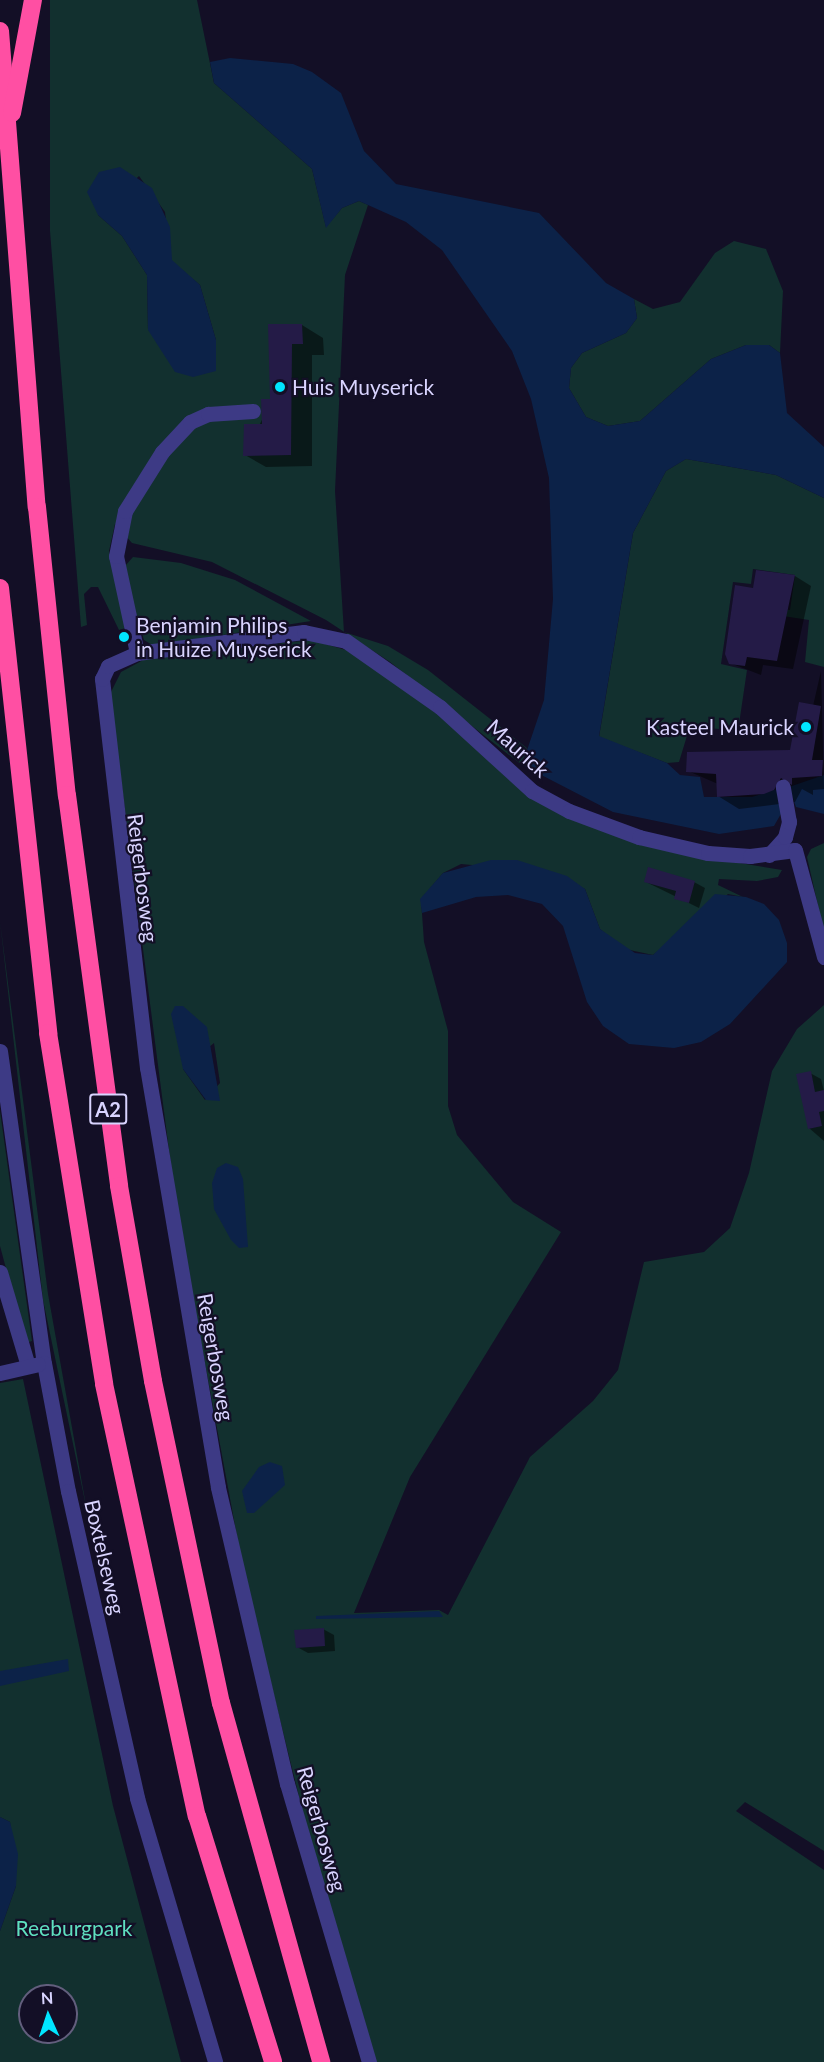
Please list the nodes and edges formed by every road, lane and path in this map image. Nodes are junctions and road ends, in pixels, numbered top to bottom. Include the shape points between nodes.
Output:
1 (33, 0) edge
2 (0, 31) edge
3 (7, 137) junction
4 (253, 411) dead end
5 (0, 588) edge
6 (131, 654) junction
7 (783, 787) dead end
8 (769, 855) junction
9 (824, 957) edge
10 (0, 1051) edge
11 (2, 1077) edge
12 (0, 1272) edge
13 (44, 1363) junction
14 (28, 1366) junction
15 (0, 1373) edge
16 (215, 2062) edge
17 (273, 2062) edge
18 (321, 2062) edge
19 (369, 2062) edge

1 - 3 highway, A2
2 - 3 highway, A2
3 - 18 highway, A2 via 67,795 119,1186 155,1392 221,1703
4 - 6 street via 208,414 190,422 162,452 125,510 116,556
5 - 17 highway, A2 via 48,1033 104,1384 197,1816
6 - 8 street, Maurick via 327,634 382,662 532,791 559,807 658,842 708,852
6 - 19 street, Reigerbosweg via 108,666 101,696 147,1068 191,1338 263,1691
7 - 8 street via 790,810 785,837
8 - 9 street, Maurick via 795,850
10 - 11 street, Boxtelseweg
11 - 13 street, Boxtelseweg
12 - 14 street
13 - 14 street
13 - 16 street, Boxtelseweg via 137,1798
14 - 15 street

